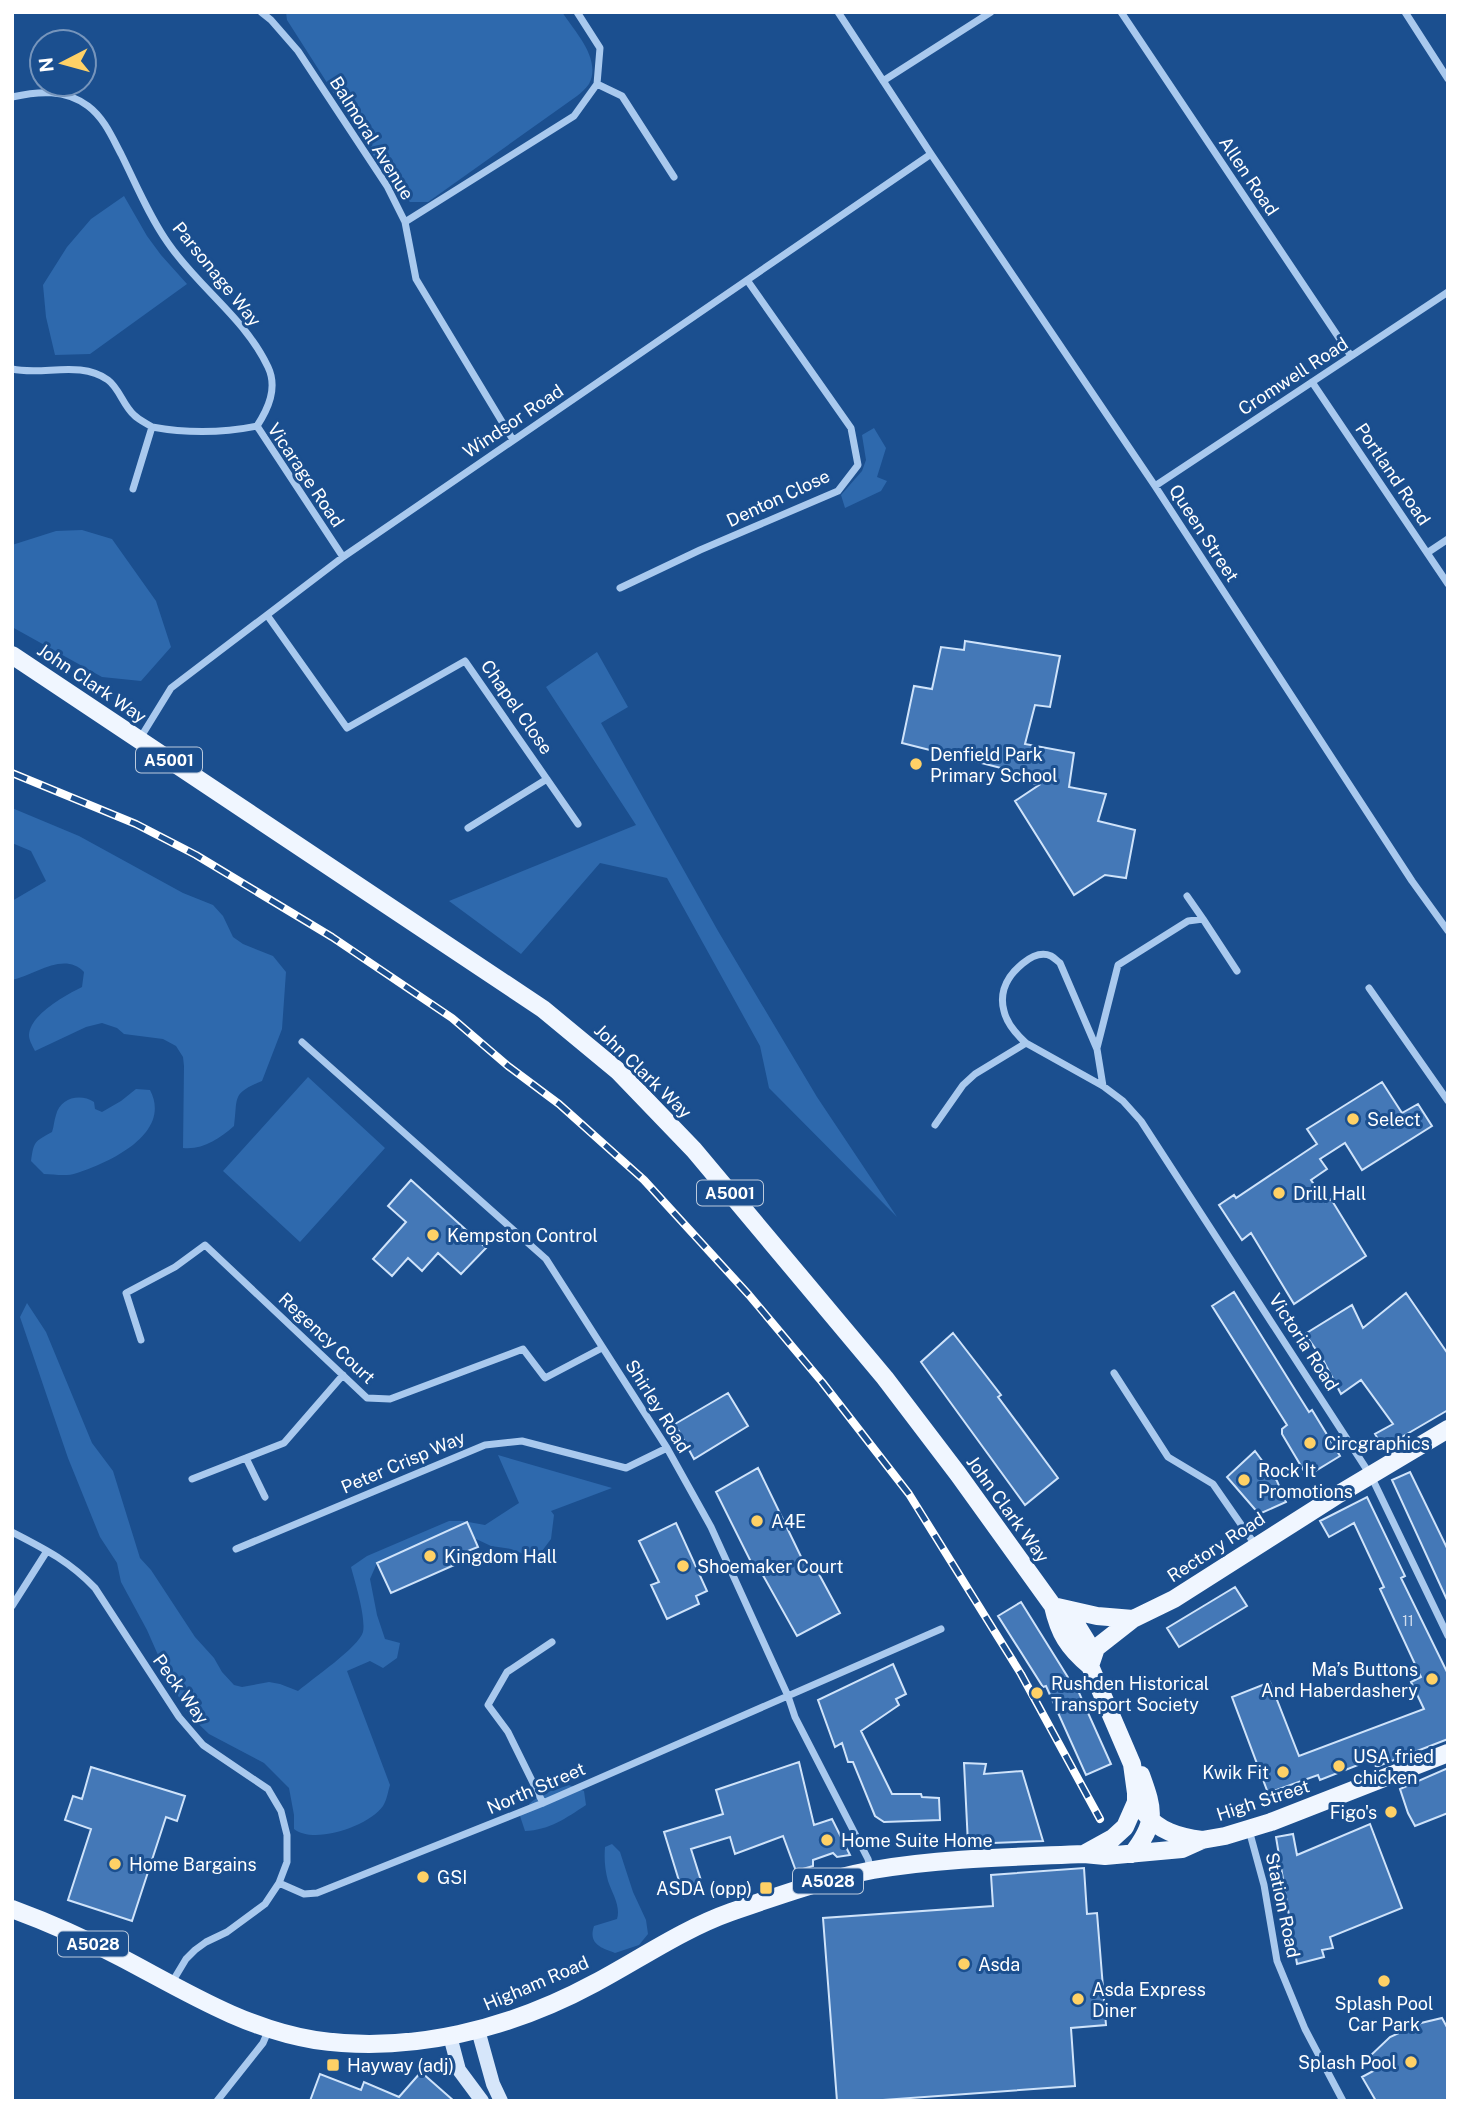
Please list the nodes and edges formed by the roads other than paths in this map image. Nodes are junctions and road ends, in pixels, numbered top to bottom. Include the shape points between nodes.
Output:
1 (261, 12) edge
2 (577, 12) edge
3 (838, 12) edge
4 (990, 12) edge
5 (1121, 12) edge
6 (1405, 12) edge
7 (272, 16) edge
8 (1448, 79) edge
9 (883, 82) junction
10 (597, 84) junction
11 (12, 97) edge
12 (931, 154) junction
13 (674, 177) dead end
14 (405, 222) junction
15 (747, 280) junction
16 (1448, 292) edge
17 (1351, 356) junction
18 (12, 369) edge
19 (1312, 382) junction
20 (257, 426) junction
21 (152, 427) junction
22 (513, 440) junction
23 (1155, 486) junction
24 (133, 489) dead end
25 (1448, 539) edge
26 (1427, 553) junction
27 (343, 556) junction
28 (1448, 584) edge
29 (620, 588) dead end
30 (267, 615) junction
31 (12, 655) edge
32 (139, 740) junction
33 (547, 779) junction
34 (578, 824) dead end
35 (468, 828) dead end
36 (1188, 896) dead end
37 (1203, 919) junction
38 (1448, 931) edge
39 (1237, 971) dead end
40 (1369, 988) dead end
41 (302, 1042) dead end
42 (1026, 1043) junction
43 (1097, 1049) junction
44 (1103, 1086) junction
45 (1448, 1101) edge
46 (935, 1125) dead end
47 (141, 1340) dead end
48 (602, 1348) junction
49 (1114, 1373) dead end
50 (342, 1375) junction
51 (1448, 1429) edge
52 (667, 1448) junction
53 (246, 1458) junction
54 (1371, 1476) junction
55 (192, 1479) dead end
56 (265, 1497) dead end
57 (12, 1532) edge
58 (1256, 1547) junction
59 (236, 1549) dead end
60 (47, 1551) junction
61 (12, 1606) edge
62 (1053, 1606) junction
63 (1133, 1619) junction
64 (941, 1629) dead end
65 (1448, 1636) edge
66 (552, 1642) dead end
67 (1090, 1666) junction
68 (788, 1696) junction
69 (1448, 1753) edge
70 (1132, 1764) junction
71 (1136, 1802) junction
72 (543, 1804) junction
73 (1151, 1821) junction
74 (1249, 1829) junction
75 (1202, 1840) junction
76 (1084, 1854) junction
77 (1132, 1854) junction
78 (871, 1870) junction
79 (279, 1883) junction
80 (12, 1909) edge
81 (171, 1985) junction
82 (269, 2028) junction
83 (478, 2030) junction
84 (450, 2036) junction
85 (217, 2101) edge
86 (482, 2101) edge
87 (501, 2101) edge
88 (1343, 2101) edge

1 - 7 street, Balmoral Avenue
2 - 10 street via 600,48
3 - 9 street, Queen Street
4 - 9 street
5 - 17 street, Allen Road
6 - 8 street
7 - 14 street, Balmoral Avenue via 387,186
9 - 12 street, Queen Street
10 - 13 street via 622,96
10 - 14 street via 574,116
11 - 20 street, Parsonage Way via 50,92 71,97 90,107 105,123 169,244 238,323 270,369 273,393
12 - 15 street, Windsor Road
12 - 23 street, Queen Street
14 - 22 street, Balmoral Avenue via 416,279
15 - 22 street, Windsor Road
15 - 29 street, Denton Close via 851,428 858,465 838,491
16 - 17 street, Cromwell Road
17 - 19 street, Cromwell Road
18 - 21 street via 96,372 111,383 133,414
19 - 23 street, Cromwell Road
19 - 26 street, Portland Road
20 - 21 street, Vicarage Road via 235,431
20 - 27 street, Vicarage Road
21 - 24 street
22 - 27 street, Windsor Road
23 - 38 street, Queen Street
25 - 26 street
26 - 28 street, Portland Road
27 - 30 street, Windsor Road
30 - 32 street, Windsor Road via 171,688
30 - 33 street, Chapel Close via 347,728 465,661
31 - 32 main road, John Clark Way / A5001
32 - 62 main road, John Clark Way / A5001 via 542,1009 618,1071 694,1150 885,1378
33 - 34 street, Chapel Close
33 - 35 street
36 - 37 street
37 - 39 street
37 - 43 street via 1188,921 1118,965
40 - 45 street
41 - 48 street, Shirley Road via 546,1259
42 - 43 street, Victoria Road via 1007,1019 1005,988 1021,965 1044,955 1060,963
42 - 44 street, Victoria Road
42 - 46 street via 975,1074
43 - 44 street, Victoria Road
44 - 54 street, Victoria Road via 1141,1121
47 - 50 street, Regency Court via 126,1293 205,1245
48 - 50 street, Regency Court via 545,1378 523,1349 390,1399 367,1398
48 - 52 street, Shirley Road
49 - 58 street via 1168,1457 1213,1484
50 - 53 street via 284,1443
51 - 54 main road, Rectory Road
52 - 59 street, Peter Crisp Way via 626,1468 522,1441 485,1445
52 - 68 street, Shirley Road via 711,1527
53 - 55 street
53 - 56 street
54 - 58 main road, Rectory Road
54 - 65 street, Victoria Road
57 - 60 street, Peck Way
58 - 63 main road, Rectory Road via 1174,1600
60 - 61 street
60 - 79 street, Peck Way via 69,1563 95,1588 179,1717 203,1745 268,1789 281,1811 287,1835 287,1862
62 - 63 main road
62 - 67 main road, A5001 via 1061,1632
63 - 67 main road, Rectory Road via 1096,1648
64 - 68 street, North Street
66 - 72 street via 507,1672 488,1705 508,1732
67 - 70 main road
68 - 72 street, North Street
68 - 78 street, Shirley Road via 794,1717
69 - 74 main road, High Street / A5028
70 - 71 main road
70 - 73 main road via 1141,1773 1149,1795
71 - 73 main road, A5028
71 - 76 main road, A5028 via 1119,1833
72 - 79 street, North Street via 317,1893 304,1894
73 - 75 main road, A5028 via 1176,1835
73 - 77 main road
74 - 75 main road, High Street / A5028
74 - 88 street, Station Road via 1277,1961 1305,2029
75 - 77 main road, High Street / A5028 via 1182,1849
76 - 77 main road, High Street / A5028
76 - 78 main road, Higham Road / A5028
78 - 83 main road, Higham Road / A5028 via 696,1926 594,1984
79 - 81 street via 249,1917 195,1950
80 - 81 main road, Higham Road / A5028 via 78,1936
81 - 82 main road, Higham Road / A5028
82 - 84 main road, Higham Road / A5028 via 338,2043 386,2044
82 - 85 street via 263,2043
83 - 84 main road, Higham Road / A5028
83 - 87 main road
84 - 86 main road via 459,2070

